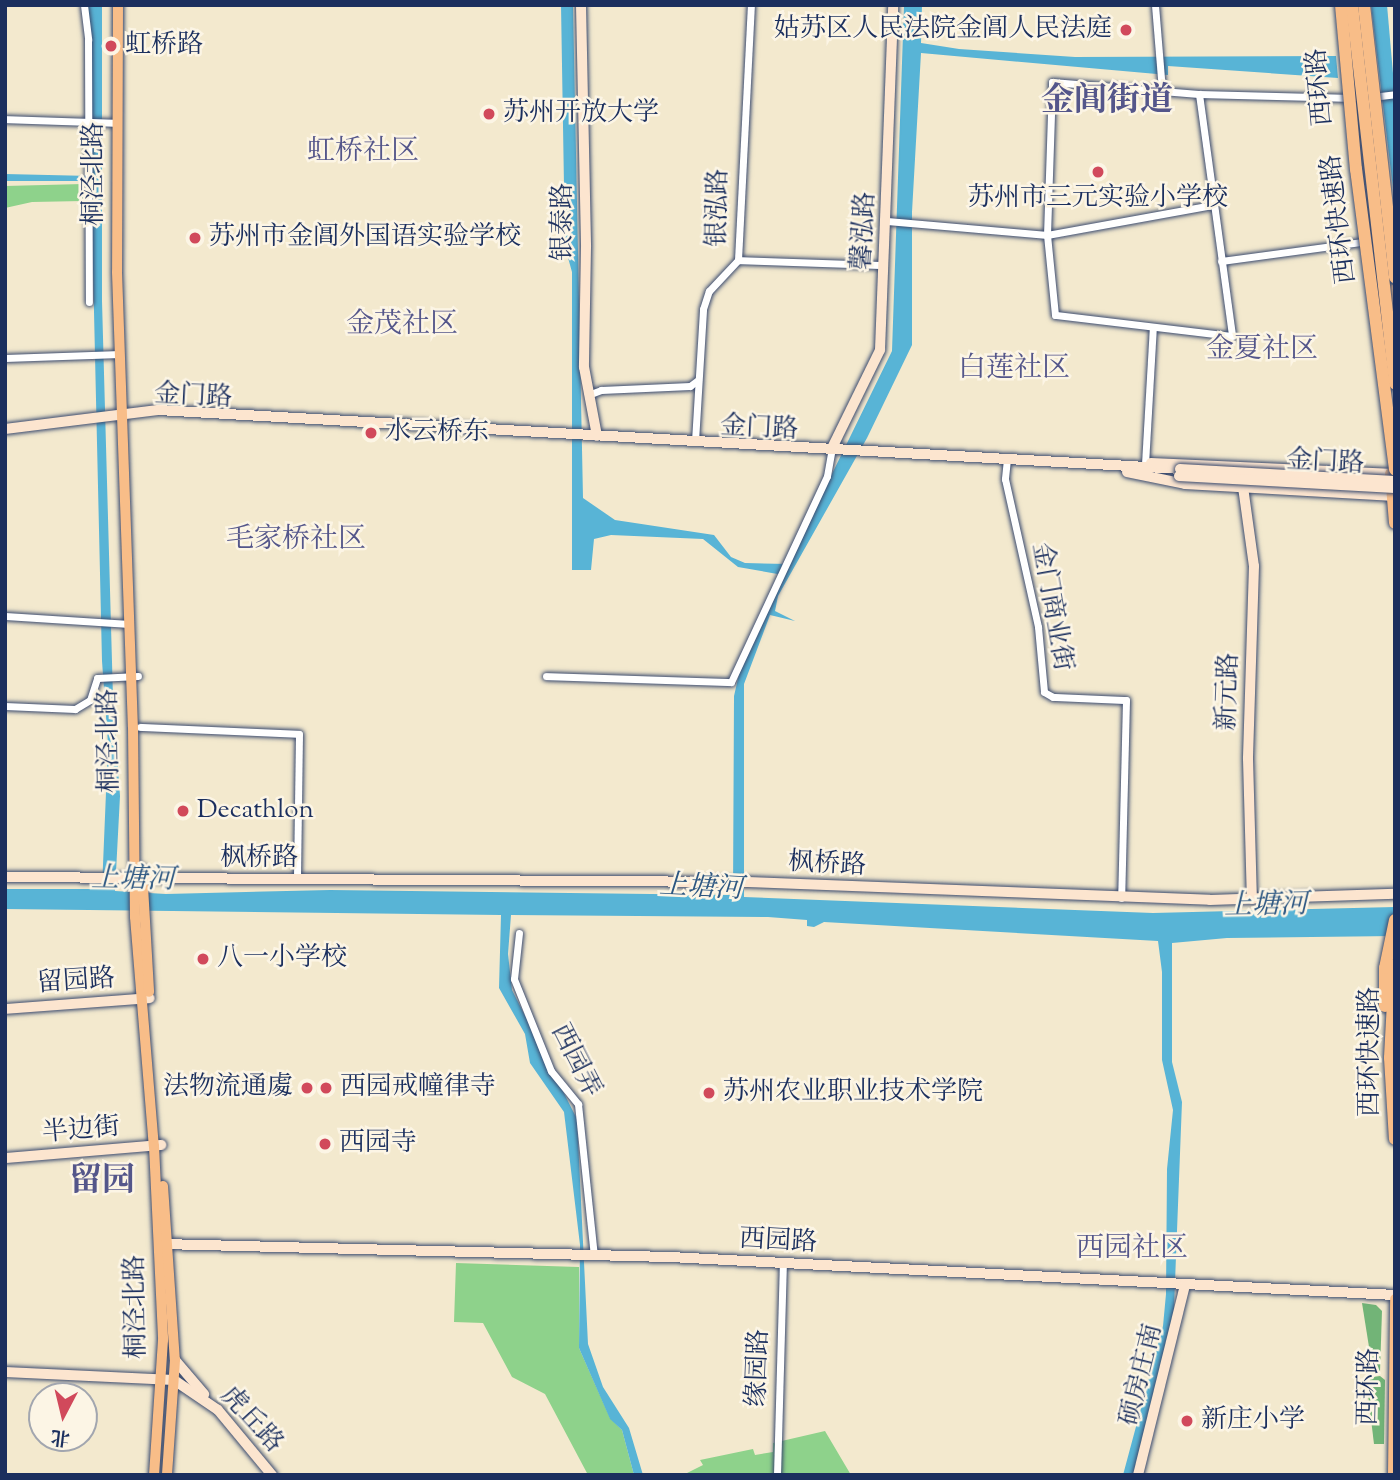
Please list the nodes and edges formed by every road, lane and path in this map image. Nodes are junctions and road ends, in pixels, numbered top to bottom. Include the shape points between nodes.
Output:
1 (84, 5) edge
2 (118, 5) edge
3 (125, 5) edge
4 (581, 5) edge
5 (751, 5) edge
6 (893, 5) edge
7 (1155, 5) edge
8 (1339, 5) edge
9 (1352, 5) edge
10 (1362, 5) edge
11 (1162, 91) junction
12 (1199, 94) junction
13 (1395, 94) edge
14 (1373, 97) junction
15 (1345, 99) junction
16 (5, 119) edge
17 (89, 123) junction
18 (118, 123) junction
19 (1377, 187) junction
20 (1393, 188) edge
21 (1354, 190) junction
22 (1212, 205) junction
23 (890, 221) junction
24 (1047, 235) junction
25 (1361, 242) junction
26 (738, 260) junction
27 (1221, 261) junction
28 (884, 265) junction
29 (1395, 277) edge
30 (89, 302) dead end
31 (1395, 324) edge
32 (1153, 327) junction
33 (120, 354) junction
34 (5, 358) edge
35 (1395, 370) edge
36 (1378, 372) junction
37 (698, 380) junction
38 (1395, 384) edge
39 (588, 395) junction
40 (123, 413) junction
41 (5, 429) edge
42 (597, 436) junction
43 (583, 439) junction
44 (695, 441) junction
45 (838, 451) junction
46 (1007, 462) junction
47 (1145, 464) junction
48 (1128, 469) junction
49 (1180, 472) junction
50 (1394, 474) edge
51 (1243, 487) junction
52 (1394, 494) edge
53 (1395, 523) edge
54 (5, 616) edge
55 (130, 624) junction
56 (134, 676) junction
57 (547, 676) dead end
58 (5, 706) edge
59 (139, 727) junction
60 (5, 877) edge
61 (139, 878) junction
62 (297, 880) junction
63 (1395, 894) edge
64 (1121, 898) junction
65 (1252, 899) junction
66 (1395, 920) edge
67 (519, 933) dead end
68 (1395, 965) edge
69 (146, 998) junction
70 (5, 1009) edge
71 (1390, 1058) junction
72 (1395, 1139) edge
73 (158, 1145) junction
74 (5, 1158) edge
75 (162, 1244) junction
76 (585, 1255) junction
77 (783, 1263) junction
78 (1185, 1284) junction
79 (1395, 1297) edge
80 (175, 1360) junction
81 (5, 1372) edge
82 (160, 1380) junction
83 (174, 1380) junction
84 (218, 1410) junction
85 (154, 1475) edge
86 (167, 1475) edge
87 (272, 1475) edge
88 (777, 1475) edge
89 (1138, 1475) edge
90 (1393, 1475) edge

1 - 17 street
2 - 18 main road, 桐泾北路
3 - 40 main road, 桐泾北路
4 - 39 main road, 银泰路
5 - 26 street, 银泓路
6 - 23 main road, 馨泓路
7 - 11 street
8 - 15 main road, 西环路
8 - 50 highway, 西环快速路, bridge
9 - 38 highway, 西环快速路, bridge
10 - 14 main road, 西环路
10 - 29 highway, bridge
11 - 12 street
11 - 24 street via 1052,82
12 - 15 street
12 - 22 street
13 - 14 street
14 - 15 street
14 - 19 main road, 西环路
15 - 21 main road, 西环路
16 - 17 street
17 - 18 street
17 - 30 street
18 - 33 main road, 桐泾北路
19 - 20 street
19 - 21 street
19 - 31 main road, 西环路
21 - 25 main road, 西环路
22 - 24 street
22 - 27 street
23 - 24 street
23 - 28 main road, 馨泓路
24 - 32 street via 1055,315
25 - 27 street
25 - 36 main road, 西环路
26 - 28 street
26 - 37 street, 银泓路 via 709,291 702,309
27 - 32 street via 1233,336
28 - 45 main road, 馨泓路 via 880,350
32 - 47 street
33 - 34 street
33 - 40 main road, 桐泾北路
35 - 36 street
36 - 50 main road, 西环路
37 - 39 street via 690,386 601,390
37 - 44 street, 银泓路
39 - 42 main road, 银泰路
40 - 41 main road, 金门路
40 - 43 main road, 金门路
40 - 55 main road, 桐泾北路
40 - 56 main road, 桐泾北路
42 - 43 main road, 金门路
42 - 44 main road, 金门路
43 - 45 main road, 金门路
44 - 45 main road, 金门路
45 - 46 main road, 金门路
45 - 57 street via 731,682
46 - 48 main road, 金门路
46 - 64 street, 金门商业街 via 1006,479 1038,627 1044,692 1053,697 1126,700
47 - 48 main road
47 - 50 main road via 1177,461
48 - 49 main road, 金门路
48 - 51 main road via 1176,483
49 - 50 main road, 金门路, bridge
49 - 52 main road, 金门路, bridge
50 - 52 highway, 西环快速路
51 - 52 main road
51 - 65 main road, 新元路 via 1254,566 1248,759
52 - 53 highway, 西环快速路
54 - 55 street
55 - 56 main road, 桐泾北路
56 - 58 street via 100,677 83,707
56 - 59 main road, 桐泾北路
56 - 61 main road, 桐泾北路
59 - 61 main road, 桐泾北路
59 - 62 street via 299,734
60 - 61 main road, 枫桥路
61 - 62 main road, 枫桥路
61 - 69 main road, 桐泾北路
62 - 64 main road, 枫桥路 via 748,882
63 - 65 main road, 枫桥路
64 - 65 main road, 枫桥路
66 - 71 highway via 1384,991
67 - 76 street, 西园弄 via 514,979 551,1071 578,1104
68 - 71 highway, 西环快速路
69 - 70 main road, 留园路
69 - 73 main road, 桐泾北路
71 - 72 highway, 西环快速路
73 - 74 main road, 半边街
73 - 75 main road, 桐泾北路
75 - 76 main road, 西园路
75 - 80 main road, 桐泾北路
75 - 82 main road, 桐泾北路
76 - 77 main road, 西园路
77 - 78 main road, 西园路
77 - 88 street, 缘园路
78 - 79 main road, 西园路
78 - 89 main road, 硕房庄南
79 - 90 main road, 西环路
80 - 83 main road, 桐泾北路
80 - 84 main road
81 - 82 main road
82 - 83 main road
82 - 85 main road, 桐泾北路
83 - 84 main road, 虎丘路
83 - 86 main road, 桐泾北路
84 - 87 main road, 虎丘路

